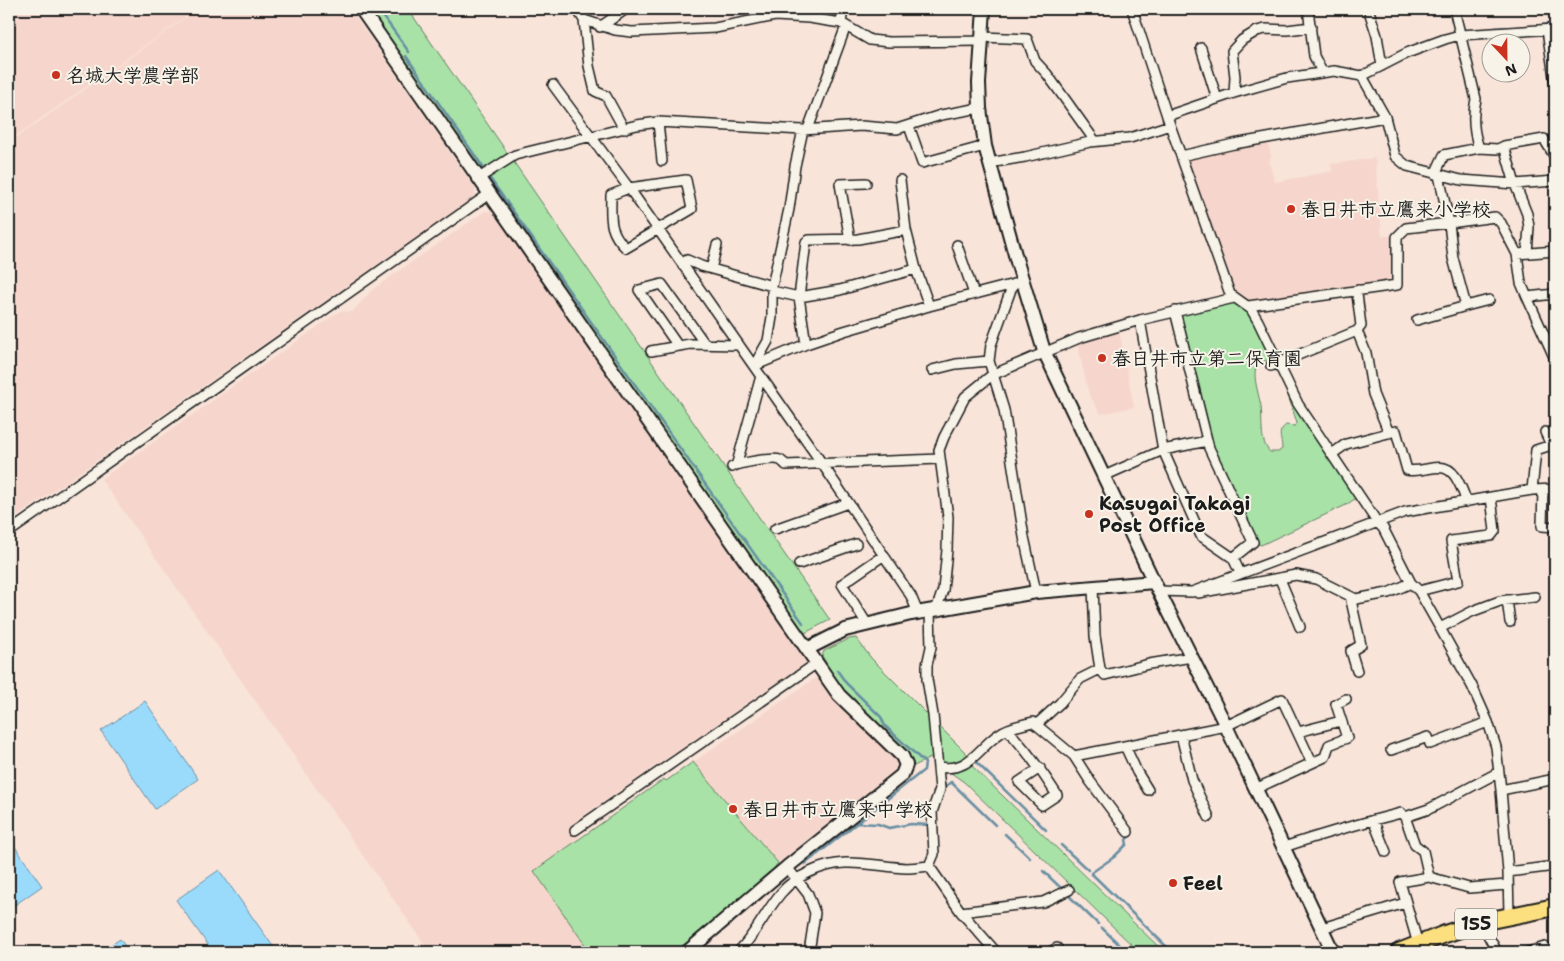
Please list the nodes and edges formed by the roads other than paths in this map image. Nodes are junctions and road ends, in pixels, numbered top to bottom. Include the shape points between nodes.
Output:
1 (360, 9) edge
2 (577, 9) edge
3 (626, 9) edge
4 (843, 9) edge
5 (984, 9) edge
6 (1132, 9) edge
7 (1308, 9) edge
8 (1454, 9) edge
9 (1369, 11) dead end
10 (775, 12) edge
11 (584, 20) junction
12 (843, 24) junction
13 (600, 27) junction
14 (1311, 27) junction
15 (1551, 29) edge
16 (1460, 35) junction
17 (982, 39) junction
18 (1201, 48) dead end
19 (1382, 66) junction
20 (1322, 72) junction
21 (1362, 76) junction
22 (1555, 83) edge
23 (553, 85) dead end
24 (1234, 93) junction
25 (1217, 99) junction
26 (980, 108) junction
27 (1385, 117) junction
28 (1168, 121) junction
29 (658, 122) junction
30 (908, 126) junction
31 (624, 128) junction
32 (805, 129) junction
33 (592, 136) junction
34 (1095, 141) junction
35 (985, 146) junction
36 (1504, 146) junction
37 (1479, 148) junction
38 (1181, 156) junction
39 (1555, 156) edge
40 (662, 161) dead end
41 (989, 163) junction
42 (1437, 174) junction
43 (479, 178) junction
44 (900, 180) dead end
45 (1555, 181) edge
46 (866, 183) dead end
47 (1515, 184) junction
48 (629, 188) junction
49 (490, 194) junction
50 (1448, 223) junction
51 (657, 229) junction
52 (906, 230) junction
53 (850, 240) junction
54 (717, 245) dead end
55 (957, 245) dead end
56 (1555, 251) edge
57 (1527, 253) junction
58 (1517, 254) junction
59 (683, 266) junction
60 (710, 269) junction
61 (916, 269) junction
62 (1018, 283) junction
63 (772, 288) junction
64 (1358, 290) junction
65 (974, 294) junction
66 (1555, 294) edge
67 (799, 297) junction
68 (1527, 297) junction
69 (1234, 298) junction
70 (1489, 300) dead end
71 (929, 306) junction
72 (1248, 306) junction
73 (1466, 306) junction
74 (1176, 312) junction
75 (1140, 320) junction
76 (1417, 320) dead end
77 (1357, 331) junction
78 (705, 344) junction
79 (806, 344) junction
80 (739, 345) junction
81 (678, 346) junction
82 (652, 351) dead end
83 (1044, 352) junction
84 (1555, 359) edge
85 (989, 361) junction
86 (1274, 365) junction
87 (754, 366) junction
88 (932, 370) dead end
89 (992, 375) junction
90 (761, 376) junction
91 (1389, 432) junction
92 (1545, 432) dead end
93 (1206, 441) junction
94 (1163, 450) junction
95 (1332, 454) junction
96 (940, 459) junction
97 (821, 462) junction
98 (1104, 476) junction
99 (1555, 489) edge
100 (1532, 490) junction
101 (1544, 490) junction
102 (1491, 497) junction
103 (1466, 502) junction
104 (845, 504) dead end
105 (1377, 522) junction
106 (1555, 527) edge
107 (774, 528) dead end
108 (9, 532) edge
109 (856, 544) dead end
110 (884, 555) junction
111 (1233, 558) junction
112 (799, 564) dead end
113 (1240, 573) junction
114 (1280, 578) junction
115 (1411, 583) junction
116 (1157, 586) junction
117 (1093, 587) junction
118 (1419, 591) junction
119 (1036, 592) junction
120 (1192, 592) junction
121 (1350, 596) junction
122 (1535, 597) dead end
123 (1507, 600) junction
124 (928, 612) junction
125 (1510, 622) dead end
126 (867, 624) junction
127 (1300, 627) dead end
128 (1440, 628) junction
129 (807, 649) junction
130 (1192, 657) junction
131 (817, 663) junction
132 (1100, 669) junction
133 (1357, 671) dead end
134 (1346, 699) dead end
135 (1341, 720) junction
136 (1488, 722) junction
137 (1036, 725) junction
138 (1226, 726) junction
139 (1008, 730) junction
140 (1298, 732) junction
141 (1181, 735) junction
142 (1125, 746) junction
143 (1391, 750) dead end
144 (1074, 756) junction
145 (1312, 763) junction
146 (939, 767) junction
147 (1040, 768) dead end
148 (1499, 772) junction
149 (1555, 779) edge
150 (1256, 788) junction
151 (1148, 790) dead end
152 (1501, 790) junction
153 (1209, 817) dead end
154 (1404, 817) junction
155 (1373, 820) junction
156 (576, 830) dead end
157 (1128, 832) dead end
158 (1284, 847) junction
159 (1386, 852) dead end
160 (929, 866) junction
161 (1555, 866) edge
162 (787, 867) junction
163 (1508, 872) junction
164 (1429, 877) junction
165 (798, 879) junction
166 (1507, 885) junction
167 (1069, 890) dead end
168 (1405, 903) junction
169 (1555, 907) edge
170 (961, 912) junction
171 (1509, 915) junction
172 (1481, 922) junction
173 (1322, 928) junction
174 (1418, 944) junction
175 (687, 952) edge
176 (738, 952) edge
177 (809, 952) edge
178 (996, 952) edge
179 (1333, 952) edge
180 (1399, 952) edge
181 (1497, 952) edge
182 (1528, 952) edge
183 (1546, 952) edge

1 - 43 street
2 - 11 street
3 - 13 street
4 - 12 street
5 - 17 street
6 - 28 street
7 - 14 street
8 - 16 street
9 - 19 street
10 - 12 street
10 - 13 street via 715,28 632,32
11 - 13 street
11 - 31 street via 595,91 606,96
12 - 17 street via 870,40
12 - 32 street
14 - 20 street via 1314,56
14 - 24 street via 1265,29 1242,40 1232,51
15 - 16 street
15 - 22 street
16 - 19 street via 1429,44
16 - 37 street via 1476,99 1473,129
17 - 26 street
17 - 34 street via 1027,39 1035,61
18 - 25 street
19 - 21 street
20 - 21 street
20 - 24 street via 1286,78
21 - 27 street
23 - 33 street
24 - 25 street
25 - 28 street
26 - 30 street via 940,115
26 - 35 street
27 - 38 street
27 - 42 street via 1392,147 1400,162
28 - 34 street via 1130,138
28 - 38 street
29 - 31 street
29 - 32 street
29 - 40 street
30 - 32 street via 897,129 861,126
30 - 35 street via 922,164
31 - 33 street
32 - 63 street
33 - 43 street via 515,155
33 - 48 street
34 - 41 street
35 - 41 street
36 - 37 street via 1498,149
36 - 39 street via 1544,139
36 - 47 street
37 - 42 street via 1444,155
38 - 69 street
41 - 62 street
42 - 47 street via 1461,180
42 - 50 street
43 - 49 street
44 - 52 street
45 - 47 street
46 - 53 street via 840,184
47 - 57 street via 1527,214
48 - 51 street
48 - 51 street via 611,195 616,239 626,248
48 - 51 street via 686,180 692,209
49 - 108 street
49 - 129 street
50 - 58 street via 1495,217 1501,222
50 - 64 street via 1406,228 1397,237 1397,285
50 - 73 street
51 - 59 street
52 - 53 street
52 - 61 street
53 - 67 street via 806,242
54 - 60 street
55 - 65 street
56 - 57 street
57 - 58 street
58 - 68 street via 1521,283
59 - 60 street via 687,260
59 - 80 street
60 - 63 street
61 - 67 street via 840,290
61 - 71 street
62 - 65 street
62 - 83 street
62 - 85 street via 991,345
63 - 67 street
63 - 87 street via 768,341
64 - 72 street
64 - 77 street via 1361,326
65 - 71 street
66 - 68 street
67 - 79 street
68 - 84 street
69 - 72 street
69 - 74 street
70 - 73 street
71 - 79 street
72 - 86 street via 1258,321
73 - 76 street
74 - 75 street
74 - 93 street
75 - 83 street
75 - 94 street
77 - 86 street
77 - 91 street via 1366,353 1373,394
78 - 80 street
78 - 81 street
78 - 81 street via 662,284 639,290
79 - 87 street
80 - 87 street
81 - 82 street
83 - 89 street
83 - 98 street
85 - 88 street
85 - 89 street
86 - 95 street
87 - 90 street
89 - 96 street via 965,397 944,437 939,450
89 - 119 street via 1004,410 1018,507
90 - 97 street
90 - 97 street via 734,465 778,459 786,465
91 - 95 street via 1346,444
91 - 103 street via 1396,431 1407,470 1446,468 1457,478
92 - 100 street via 1551,445 1536,450
93 - 94 street
93 - 111 street via 1253,542
94 - 98 street
94 - 111 street via 1201,536
95 - 105 street
96 - 97 street
96 - 124 street via 948,517 947,550 943,590
97 - 110 street
98 - 116 street
99 - 101 street
100 - 101 street
100 - 102 street
101 - 106 street via 1542,526
102 - 103 street
102 - 118 street via 1496,531 1491,536 1451,542 1458,581
103 - 105 street via 1405,512
104 - 107 street
105 - 113 street
105 - 115 street
109 - 112 street
110 - 124 street via 911,596
110 - 126 street via 842,584
111 - 113 street
113 - 120 street
114 - 120 street via 1200,594
114 - 121 street via 1296,575 1316,580
114 - 127 street
115 - 118 street
115 - 121 street via 1388,593
116 - 117 street
116 - 120 street
116 - 130 street
117 - 119 street
117 - 132 street
118 - 128 street
119 - 124 street
121 - 133 street via 1361,645 1351,651
122 - 123 street
123 - 125 street
123 - 128 street
124 - 126 street
124 - 146 street via 931,647 927,679
126 - 129 street via 845,630
128 - 136 street
129 - 131 street
130 - 132 street via 1105,675
130 - 138 street
131 - 156 street
131 - 162 street via 839,695 902,756 906,765 902,775
132 - 137 street via 1080,679
134 - 135 street via 1336,704
135 - 140 street
135 - 145 street via 1347,738 1329,745 1325,757
136 - 143 street via 1430,744 1428,737
136 - 148 street
137 - 139 street via 1033,722
137 - 144 street
138 - 140 street via 1282,699
138 - 141 street
138 - 150 street
139 - 146 street via 999,733 969,761 955,768
139 - 147 street
140 - 145 street
141 - 142 street
141 - 153 street via 1192,780
142 - 144 street
142 - 151 street
144 - 157 street
145 - 150 street
146 - 160 street via 940,789 932,812 934,854
148 - 152 street
148 - 154 street via 1429,809
149 - 152 street
150 - 158 street
152 - 163 street
154 - 155 street via 1401,813
154 - 164 street via 1415,845 1423,851
155 - 158 street
155 - 159 street
158 - 173 street
160 - 165 street via 907,868 844,863 827,866
160 - 170 street
161 - 163 street
162 - 165 street
162 - 175 street
163 - 166 street
164 - 166 street via 1469,888
164 - 168 street via 1400,882
165 - 176 street via 781,892
165 - 177 street via 815,913
166 - 171 street
167 - 170 street via 1043,902
168 - 173 street
168 - 174 street
169 - 171 highway, 155
170 - 178 street
171 - 172 highway, 155
172 - 174 highway, 155
172 - 181 street
173 - 179 street
174 - 180 highway, 155
182 - 183 street via 1545,947

